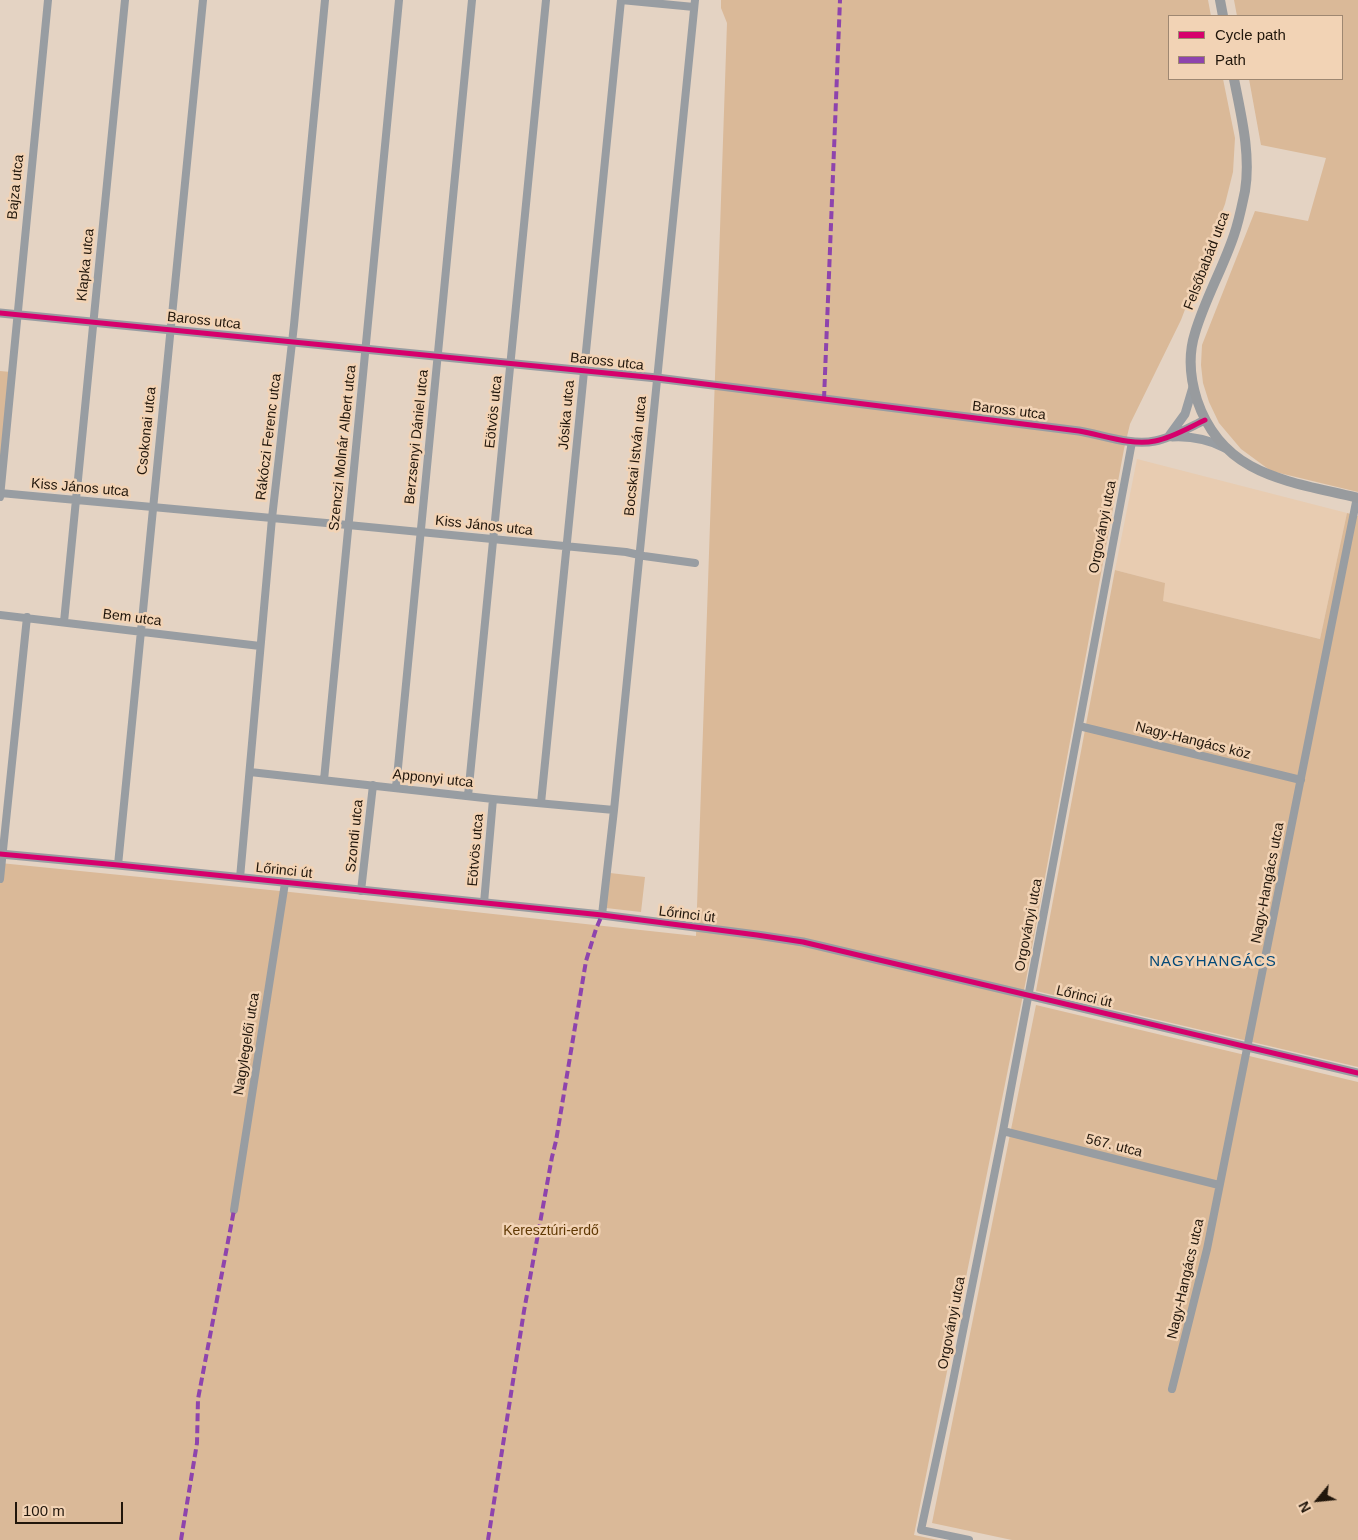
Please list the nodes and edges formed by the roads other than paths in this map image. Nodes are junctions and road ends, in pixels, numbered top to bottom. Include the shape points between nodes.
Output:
1 (48, 0) edge
2 (125, 0) edge
3 (202, 0) edge
4 (325, 0) edge
5 (399, 0) edge
6 (472, 0) edge
7 (546, 0) edge
8 (621, 0) edge
9 (1220, 0) edge
10 (695, 3) edge
11 (1223, 15) edge
12 (1234, 80) edge
13 (0, 312) edge
14 (16, 314) junction
15 (93, 321) junction
16 (170, 329) junction
17 (292, 342) junction
18 (365, 349) junction
19 (438, 356) junction
20 (512, 364) junction
21 (584, 371) junction
22 (656, 378) junction
23 (1193, 387) junction
24 (1205, 420) junction
25 (1167, 438) junction
26 (1132, 442) junction
27 (1227, 449) junction
28 (0, 493) edge
29 (0, 496) edge
30 (1357, 498) edge
31 (76, 500) junction
32 (152, 507) junction
33 (272, 518) junction
34 (348, 525) junction
35 (420, 532) junction
36 (493, 540) junction
37 (567, 547) junction
38 (639, 555) junction
39 (695, 562) dead end
40 (0, 615) edge
41 (27, 617) junction
42 (64, 622) junction
43 (142, 632) junction
44 (260, 646) junction
45 (1079, 726) junction
46 (250, 772) junction
47 (324, 780) junction
48 (1301, 780) junction
49 (373, 785) junction
50 (396, 788) junction
51 (468, 796) junction
52 (494, 799) junction
53 (541, 803) junction
54 (614, 810) junction
55 (1, 854) edge
56 (118, 865) junction
57 (240, 878) junction
58 (0, 879) edge
59 (285, 883) junction
60 (361, 890) junction
61 (484, 903) junction
62 (602, 915) junction
63 (1028, 996) junction
64 (1248, 1047) junction
65 (1358, 1073) edge
66 (1003, 1131) junction
67 (1219, 1185) junction
68 (234, 1210) dead end
69 (1172, 1388) dead end
70 (969, 1540) edge

1 - 14 street, Bajza utca
2 - 15 street, Klapka utca
3 - 16 street, Csokonai utca
4 - 17 street, Rákóczi Ferenc utca
5 - 18 street, Szenczi Molnár Albert utca
6 - 19 street, Berzsenyi Dániel utca
7 - 20 street, Eötvös utca
8 - 10 street
8 - 21 street, Jósika utca
9 - 11 main road
10 - 22 street, Bocskai István utca
12 - 23 main road, Felsőbabád utca via 1246,147 1245,189 1235,234 1195,333 1190,362
13 - 14 street, Baross utca
14 - 15 street, Baross utca
14 - 28 street, Bajza utca
15 - 16 street, Baross utca
15 - 31 street, Klapka utca
16 - 17 street, Baross utca
16 - 32 street, Csokonai utca
17 - 18 street, Baross utca
17 - 33 street, Rákóczi Ferenc utca
18 - 19 street, Baross utca
18 - 34 street, Szenczi Molnár Albert utca
19 - 20 street, Baross utca
19 - 35 street, Berzsenyi Dániel utca
20 - 21 street, Baross utca
20 - 36 street, Eötvös utca
21 - 22 street, Baross utca
21 - 37 street, Jósika utca
22 - 26 street, Baross utca via 1079,430
22 - 38 street, Bocskai István utca
23 - 24 main road, Felsőbabád utca
23 - 25 street via 1185,414
24 - 25 street, Baross utca
24 - 27 main road, Baross utca
25 - 26 street, Baross utca
25 - 27 street, Baross utca via 1201,439
26 - 45 street, Orgoványi utca
27 - 30 main road, Baross utca via 1244,464 1276,478
28 - 29 street, Bajza utca
28 - 31 street, Kiss János utca
30 - 48 street, Nagy-Hangács utca
31 - 32 street, Kiss János utca
31 - 42 street, Klapka utca
32 - 33 street, Kiss János utca
32 - 43 street, Csokonai utca
33 - 34 street, Kiss János utca
33 - 44 street, Rákóczi Ferenc utca
34 - 35 street, Kiss János utca
34 - 47 street, Szenczi Molnár Albert utca
35 - 36 street, Kiss János utca
35 - 50 street, Berzsenyi Dániel utca
36 - 37 street, Kiss János utca
36 - 51 street, Eötvös utca
37 - 38 street, Kiss János utca
37 - 53 street, Jósika utca
38 - 39 street, Kiss János utca
38 - 54 street, Bocskai István utca
40 - 41 street, Bem utca
41 - 42 street, Bem utca
41 - 55 street
42 - 43 street, Bem utca
43 - 44 street, Bem utca
43 - 56 street, Csokonai utca
44 - 46 street, Rákóczi Ferenc utca
45 - 48 street, Nagy-Hangács köz
45 - 63 street, Orgoványi utca
46 - 47 street, Apponyi utca
46 - 57 street, Rákóczi Ferenc utca
47 - 49 street, Apponyi utca
48 - 64 street, Nagy-Hangács utca
49 - 50 street, Apponyi utca
49 - 60 street, Szondi utca
50 - 51 street, Apponyi utca
51 - 52 street, Apponyi utca
52 - 53 street, Apponyi utca
52 - 61 street, Eötvös utca
53 - 54 street, Apponyi utca
54 - 62 street, Bocskai István utca
55 - 56 street, Lőrinci út
55 - 58 street
56 - 57 street, Lőrinci út
57 - 59 street, Lőrinci út
59 - 60 street, Lőrinci út
59 - 68 street, Nagylegelői utca
60 - 61 street, Lőrinci út
61 - 62 street, Lőrinci út
62 - 63 street, Lőrinci út via 804,942
63 - 64 street, Lőrinci út
63 - 66 street, Orgoványi utca
64 - 65 street, Lőrinci út
64 - 67 street, Nagy-Hangács utca
66 - 67 street, 567. utca
66 - 70 street, Orgoványi utca via 921,1530
67 - 69 street, Nagy-Hangács utca via 1207,1250

